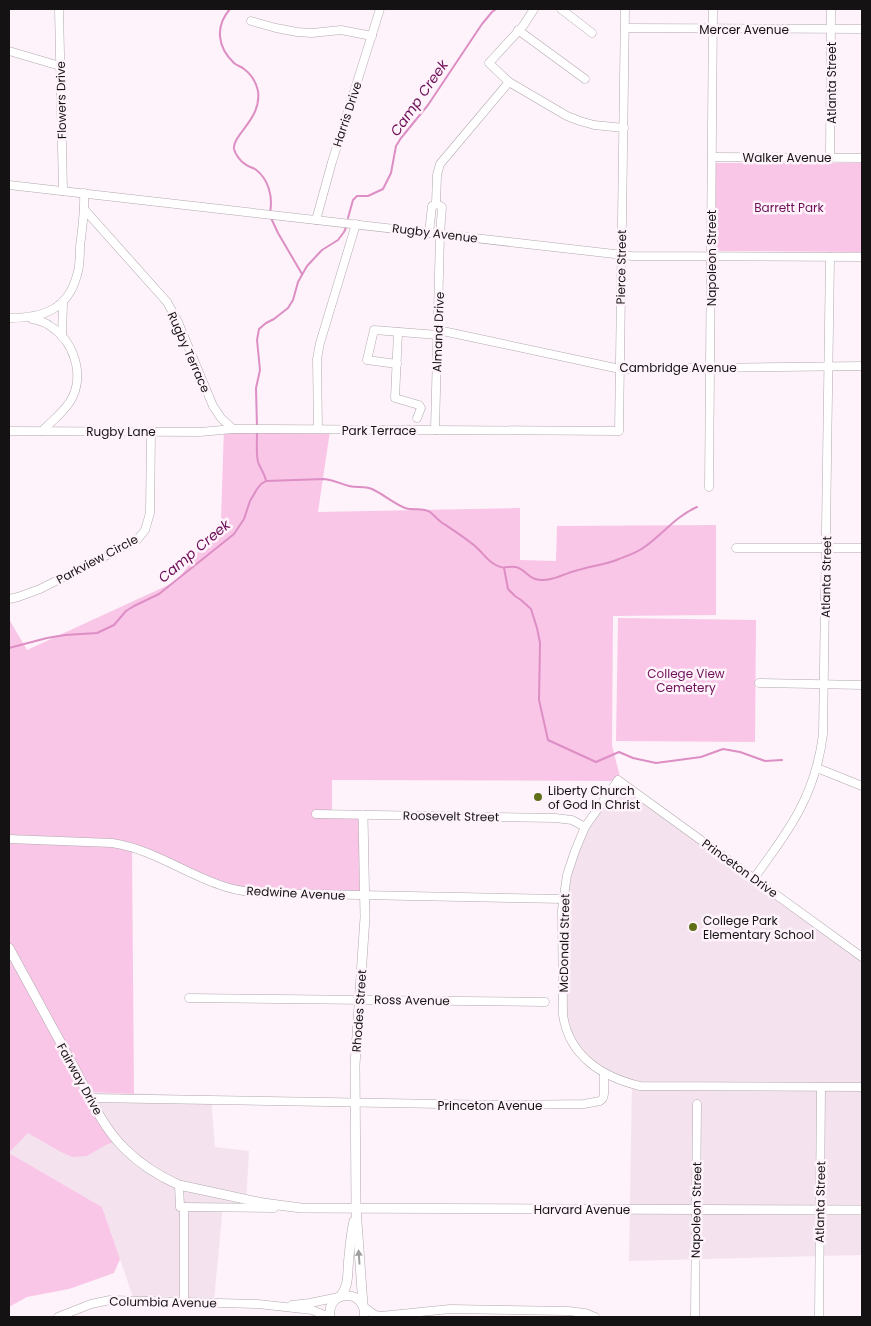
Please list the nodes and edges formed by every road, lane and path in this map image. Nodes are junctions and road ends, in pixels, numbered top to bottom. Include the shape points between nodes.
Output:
1 (59, 9) edge
2 (380, 9) edge
3 (534, 9) edge
4 (561, 9) edge
5 (625, 9) edge
6 (712, 9) edge
7 (831, 9) edge
8 (251, 21) dead end
9 (625, 28) junction
10 (712, 29) junction
11 (831, 29) junction
12 (518, 30) junction
13 (862, 30) edge
14 (592, 33) dead end
15 (372, 36) junction
16 (9, 51) edge
17 (60, 66) junction
18 (585, 79) dead end
19 (509, 82) junction
20 (624, 128) junction
21 (712, 157) junction
22 (830, 157) junction
23 (862, 158) edge
24 (9, 185) edge
25 (63, 191) junction
26 (84, 193) junction
27 (436, 204) junction
28 (84, 209) junction
29 (316, 220) junction
30 (356, 224) junction
31 (429, 232) junction
32 (440, 234) junction
33 (622, 255) junction
34 (711, 256) junction
35 (830, 257) junction
36 (862, 257) edge
37 (63, 302) junction
38 (31, 317) junction
39 (9, 318) edge
40 (398, 332) junction
41 (438, 333) junction
42 (62, 337) junction
43 (397, 364) junction
44 (828, 366) junction
45 (862, 366) edge
46 (710, 368) junction
47 (620, 369) junction
48 (417, 418) dead end
49 (233, 429) junction
50 (318, 429) junction
51 (9, 430) edge
52 (435, 430) junction
53 (524, 430) joint
54 (42, 431) junction
55 (151, 432) junction
56 (709, 487) dead end
57 (736, 548) dead end
58 (826, 548) junction
59 (862, 548) edge
60 (9, 599) edge
61 (759, 684) dead end
62 (824, 684) junction
63 (862, 685) edge
64 (817, 768) junction
65 (618, 780) joint
66 (862, 786) edge
67 (316, 814) dead end
68 (363, 815) junction
69 (585, 827) junction
70 (9, 839) edge
71 (754, 878) junction
72 (365, 896) junction
73 (563, 899) junction
74 (9, 948) edge
75 (862, 957) edge
76 (189, 998) dead end
77 (360, 999) junction
78 (562, 1003) junction
79 (604, 1073) junction
80 (821, 1087) junction
81 (862, 1087) edge
82 (91, 1098) junction
83 (356, 1104) junction
84 (697, 1104) dead end
85 (179, 1185) junction
86 (184, 1207) junction
87 (301, 1208) junction
88 (356, 1208) junction
89 (696, 1209) junction
90 (819, 1210) junction
91 (862, 1210) edge
92 (340, 1297) junction
93 (184, 1302) junction
94 (270, 1305) junction
95 (363, 1306) junction
96 (421, 1312) junction
97 (58, 1317) edge
98 (330, 1317) edge
99 (364, 1317) edge
100 (402, 1317) edge
101 (595, 1317) edge
102 (695, 1317) edge
103 (819, 1317) edge

1 - 17 street, Flowers Drive
2 - 15 street, Harris Drive
3 - 12 street
4 - 14 street
5 - 9 street, Pierce Street
6 - 10 street, Napoleon Street
7 - 11 street, Atlanta Street
8 - 15 street via 297,32 341,30
9 - 10 street, Mercer Avenue
9 - 20 street, Pierce Street
10 - 11 street, Mercer Avenue
10 - 21 street, Napoleon Street
11 - 13 street, Mercer Avenue
11 - 22 street, Atlanta Street
12 - 18 street
12 - 19 street via 489,63
15 - 29 street, Harris Drive
16 - 17 street
17 - 25 street, Flowers Drive
19 - 20 street via 567,116
19 - 27 street via 440,164
20 - 33 street, Pierce Street
21 - 22 street, Walker Avenue
21 - 34 street, Napoleon Street
22 - 23 street, Walker Avenue
24 - 25 street, Rugby Avenue
25 - 26 street, Rugby Avenue
26 - 28 street
26 - 29 street, Rugby Avenue
27 - 31 street via 432,206
27 - 32 street, Almand Drive via 442,207
28 - 37 street via 78,272
28 - 49 street, Rugby Terrace via 167,302 213,406
29 - 30 street, Rugby Avenue
30 - 31 street, Rugby Avenue
30 - 50 street via 317,358
31 - 32 street, Rugby Avenue
32 - 33 street, Rugby Avenue
32 - 41 street, Almand Drive
33 - 34 street, Rugby Avenue
33 - 47 street, Pierce Street
34 - 35 street, Rugby Avenue
34 - 46 street, Napoleon Street
35 - 36 street, Rugby Avenue
35 - 44 street, Atlanta Street
37 - 38 street via 50,311
37 - 42 street
38 - 39 street
38 - 42 street via 50,326
40 - 41 street, Cambridge Avenue
40 - 43 street
40 - 43 street, Cambridge Avenue via 374,330 367,360
41 - 47 street, Cambridge Avenue
41 - 52 street, Almand Drive
42 - 54 street via 73,354 78,376 76,388 66,408
43 - 48 street via 395,398 420,405
44 - 45 street, Cambridge Avenue
44 - 46 street, Cambridge Avenue
44 - 58 street, Atlanta Street
46 - 47 street, Cambridge Avenue
46 - 56 street, Napoleon Street
47 - 53 street, Pierce Street via 619,430
49 - 50 street, Park Terrace
49 - 55 street, Rugby Lane
50 - 52 street, Park Terrace
51 - 54 street, Rugby Lane
52 - 53 street, Park Terrace
54 - 55 street, Rugby Lane
55 - 60 street, Parkview Circle via 150,513 142,536 40,588
57 - 58 street
58 - 59 street
58 - 62 street, Atlanta Street
61 - 62 street
62 - 63 street
62 - 64 street, Atlanta Street via 824,734
64 - 66 street
64 - 71 street, Atlanta Street via 791,827
65 - 69 street, McDonald Street
65 - 71 street, Princeton Drive
67 - 68 street, Roosevelt Street
68 - 69 street, Roosevelt Street via 555,818 572,820
68 - 72 street, Rhodes Street
69 - 73 street, McDonald Street via 571,863
70 - 72 street, Redwine Avenue via 126,845 220,885 246,891
71 - 75 street, Princeton Drive
72 - 73 street, Redwine Avenue
72 - 77 street, Rhodes Street
73 - 78 street, McDonald Street
74 - 82 street, Fairway Drive
76 - 77 street, Ross Avenue
77 - 78 street, Ross Avenue
77 - 83 street, Rhodes Street
78 - 79 street, McDonald Street via 564,1025 573,1044 586,1060
79 - 80 street via 627,1082 652,1086
79 - 83 street, Princeton Avenue via 603,1098 596,1102
80 - 81 street
80 - 90 street, Atlanta Street
82 - 83 street, Princeton Avenue
82 - 85 street, Fairway Drive via 108,1128 133,1157
83 - 88 street, Rhodes Street
84 - 89 street, Napoleon Street
85 - 86 street via 180,1207
85 - 87 street, Harvard Avenue
86 - 87 street, Harvard Avenue
86 - 93 street
87 - 88 street, Harvard Avenue
88 - 89 street, Harvard Avenue
88 - 92 street, Rhodes Street via 347,1282
95 -> 88 street, Rhodes Street
89 - 90 street, Harvard Avenue
89 - 102 street, Napoleon Street
90 - 91 street, Harvard Avenue
90 - 103 street, Atlanta Street
92 - 94 street, Columbia Avenue via 310,1303
92 - 95 street via 353,1296
92 - 98 street, Rhodes Street via 331,1305
93 - 94 street, Columbia Avenue
93 - 97 street, Columbia Avenue via 110,1300
94 - 98 street, Columbia Avenue via 312,1310
95 - 96 street via 377,1316
95 - 99 street, Rhodes Street
96 - 100 street
96 - 101 street via 458,1309 568,1311

